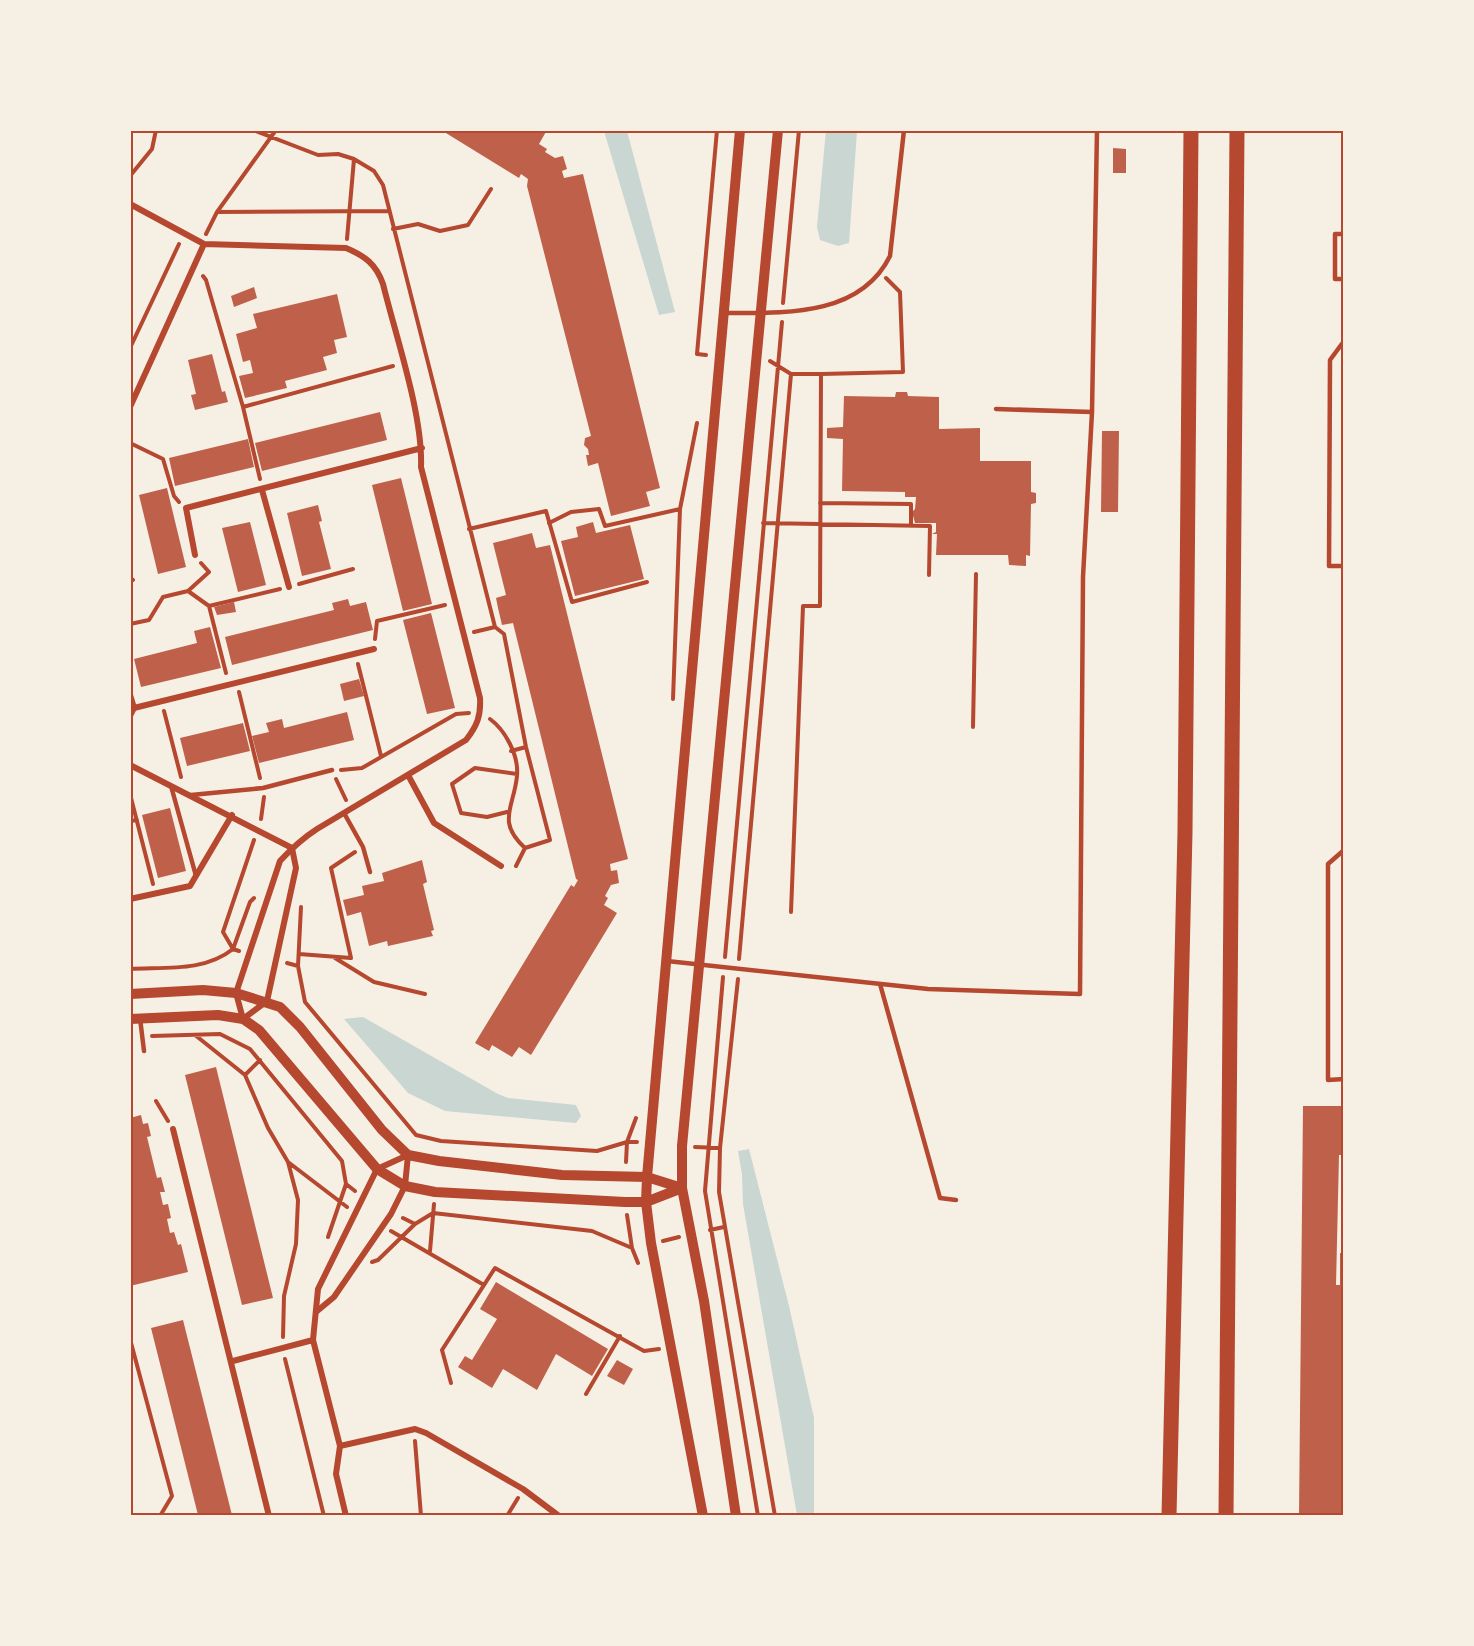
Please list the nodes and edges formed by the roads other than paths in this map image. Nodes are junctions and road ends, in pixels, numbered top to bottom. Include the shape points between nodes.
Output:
1 (740, 130) edge
2 (778, 130) edge
3 (904, 130) edge
4 (1097, 130) edge
5 (1191, 130) edge
6 (1237, 130) edge
7 (130, 204) edge
8 (1344, 234) edge
9 (204, 244) junction
10 (1344, 279) edge
11 (724, 313) junction
12 (759, 313) junction
13 (1344, 341) edge
14 (130, 407) edge
15 (996, 410) dead end
16 (1092, 412) junction
17 (422, 448) junction
18 (262, 490) junction
19 (195, 555) road end
20 (1344, 566) edge
21 (289, 587) road end
22 (374, 649) road end
23 (130, 694) edge
24 (134, 708) junction
25 (130, 716) edge
26 (130, 765) edge
27 (332, 770) road end
28 (408, 775) junction
29 (171, 785) junction
30 (188, 793) junction
31 (344, 813) junction
32 (232, 815) junction
33 (292, 848) junction
34 (1344, 850) edge
35 (501, 866) dead end
36 (370, 872) dead end
37 (196, 876) junction
38 (130, 899) edge
39 (667, 962) junction
40 (701, 965) junction
41 (880, 984) junction
42 (236, 993) junction
43 (130, 994) edge
44 (267, 1001) junction
45 (135, 1018) edge
46 (243, 1019) junction
47 (144, 1051) dead end
48 (1344, 1079) edge
49 (173, 1129) road end
50 (408, 1155) junction
51 (377, 1169) junction
52 (647, 1177) junction
53 (405, 1186) junction
54 (682, 1188) junction
55 (956, 1200) dead end
56 (646, 1202) junction
57 (316, 1312) junction
58 (313, 1340) junction
59 (233, 1361) junction
60 (340, 1446) junction
61 (269, 1515) edge
62 (346, 1515) edge
63 (559, 1515) edge
64 (703, 1515) edge
65 (736, 1515) edge
66 (1169, 1515) edge
67 (1226, 1515) edge

1 - 11 street
2 - 12 street
3 - 12 lane via 890,256 882,274 840,300 803,311
4 - 16 lane
5 - 66 main road via 1185,832
6 - 67 main road
7 - 9 street
8 - 10 lane via 1335,234 1335,279
9 - 14 street
9 - 17 street via 346,248 363,255 378,269
11 - 12 lane
11 - 39 street
12 - 40 street
13 - 20 lane via 1330,360 1329,566
15 - 16 lane
16 - 41 lane via 1083,577 1080,994
17 - 18 street
17 - 28 street via 421,467 480,698 480,713 466,740
18 - 19 street via 186,508
18 - 21 street
22 - 24 street
23 - 24 street
24 - 25 street
26 - 29 street
27 - 30 lane via 263,788
28 - 31 street
28 - 35 street via 434,823
29 - 30 street
29 - 37 lane
30 - 32 street
31 - 33 street
31 - 36 lane via 363,847
32 - 33 street
32 - 37 street
33 - 42 street via 280,861
33 - 44 street via 296,868
34 - 48 lane via 1328,864 1328,1080
37 - 38 street via 190,886
39 - 40 lane
39 - 52 street
40 - 41 lane
40 - 54 street via 682,1146
41 - 55 lane via 940,1198
42 - 43 street via 203,990
42 - 44 street
42 - 46 street
44 - 46 street
44 - 50 street via 291,1017 382,1130
45 - 46 street via 218,1015
45 - 47 lane
46 - 51 street via 259,1030
49 - 59 street
50 - 51 street
50 - 52 street via 562,1175
50 - 53 street
51 - 53 street
51 - 57 street via 318,1289
52 - 54 street
52 - 56 street
53 - 56 street via 457,1193
53 - 57 street via 383,1226 334,1297
54 - 56 street
54 - 65 street via 706,1313
56 - 64 street
57 - 58 street
58 - 59 street
58 - 60 street
59 - 61 street
60 - 62 street via 336,1474
60 - 63 street via 414,1430 426,1433 523,1489

